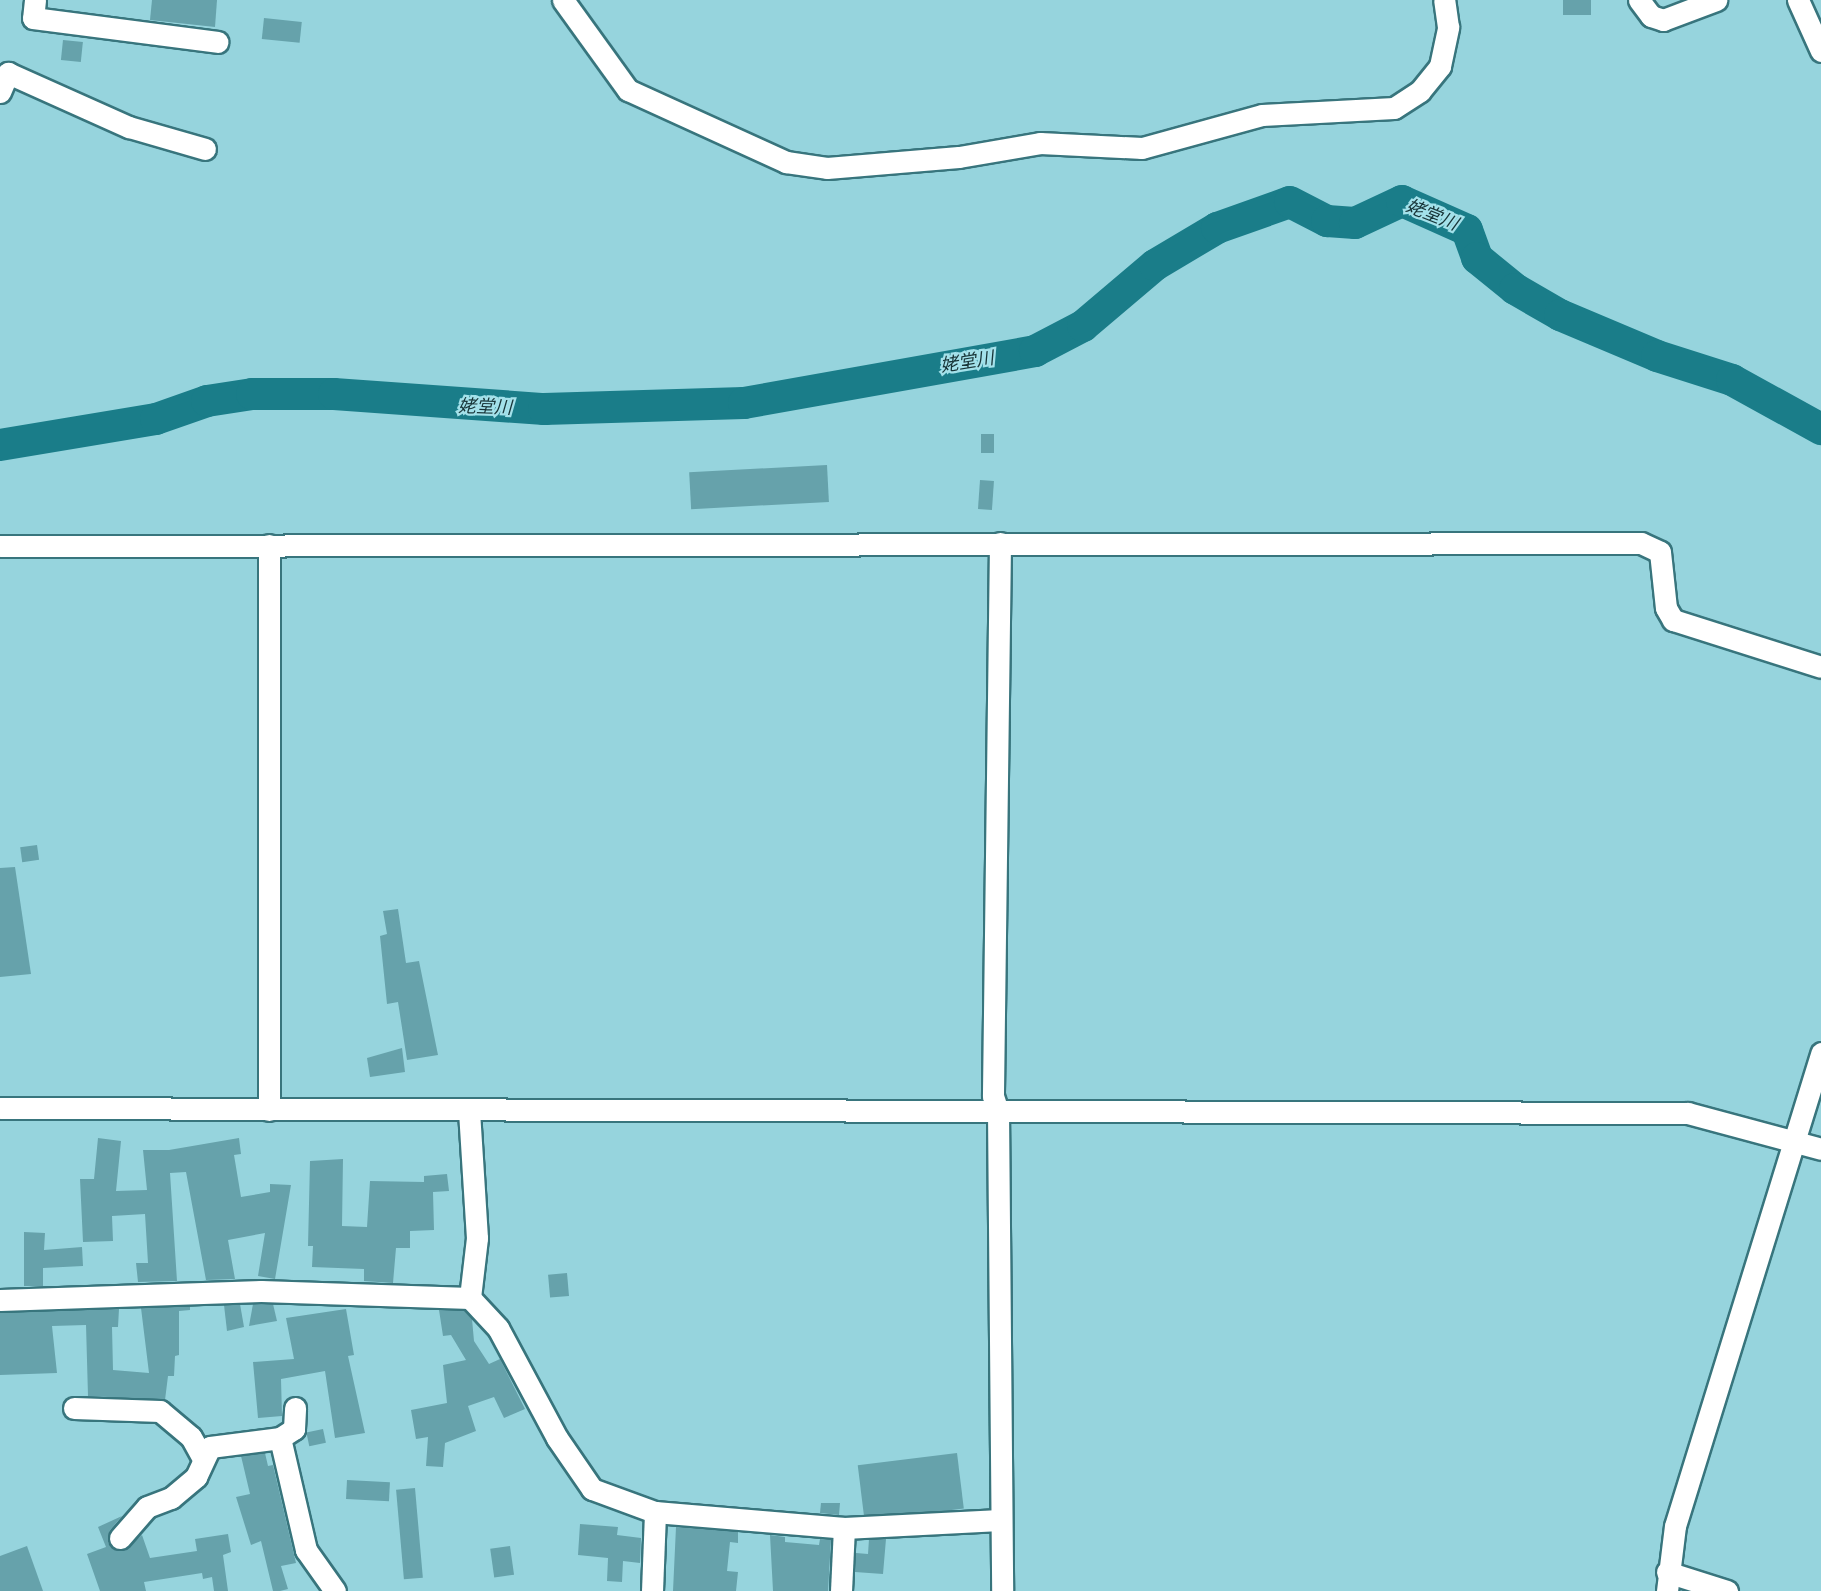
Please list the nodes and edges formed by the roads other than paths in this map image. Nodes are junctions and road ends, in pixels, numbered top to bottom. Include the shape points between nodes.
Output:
1 (35, 0) edge
2 (563, 0) edge
3 (1443, 0) edge
4 (1639, 0) edge
5 (1716, 0) edge
6 (1798, 0) edge
7 (218, 42) dead end
8 (1821, 51) edge
9 (0, 92) edge
10 (205, 149) dead end
11 (1000, 543) junction
12 (269, 545) junction
13 (0, 546) edge
14 (1821, 667) edge
15 (1821, 1053) edge
16 (0, 1108) edge
17 (269, 1110) junction
18 (469, 1111) junction
19 (998, 1111) junction
20 (1794, 1141) junction
21 (1821, 1149) edge
22 (470, 1298) junction
23 (0, 1300) edge
24 (74, 1408) dead end
25 (295, 1408) dead end
26 (280, 1438) junction
27 (202, 1457) junction
28 (656, 1512) junction
29 (1000, 1520) junction
30 (844, 1528) junction
31 (120, 1538) dead end
32 (1667, 1582) edge
33 (335, 1591) edge
34 (652, 1591) edge
35 (841, 1591) edge
36 (1002, 1591) edge
37 (1727, 1591) edge

1 - 7 street via 33,18
2 - 3 street via 628,90 786,162 827,168 959,157 1040,143 1142,148 1262,115 1394,108 1420,90 1440,66 1448,27
4 - 5 street via 1651,16 1663,20
6 - 8 street
9 - 10 street via 8,73 129,127
11 - 12 street
11 - 14 street via 1641,543 1660,552 1666,608 1679,624
11 - 19 street via 993,1096
12 - 13 street
12 - 17 street
15 - 20 street
16 - 17 street
17 - 18 street
18 - 19 street
18 - 22 street via 477,1247
19 - 20 street via 1688,1113
19 - 29 street
20 - 21 street
20 - 32 street via 1675,1526
22 - 23 street via 261,1291
22 - 28 street via 498,1328 557,1438 592,1489
24 - 27 street via 120,1406 160,1412 191,1437
25 - 26 street via 294,1429
26 - 27 street via 218,1443
26 - 33 street via 306,1550
27 - 31 street via 196,1477 171,1498 147,1507
28 - 30 street
28 - 34 street
29 - 30 street
29 - 36 street
30 - 35 street
32 - 37 street

